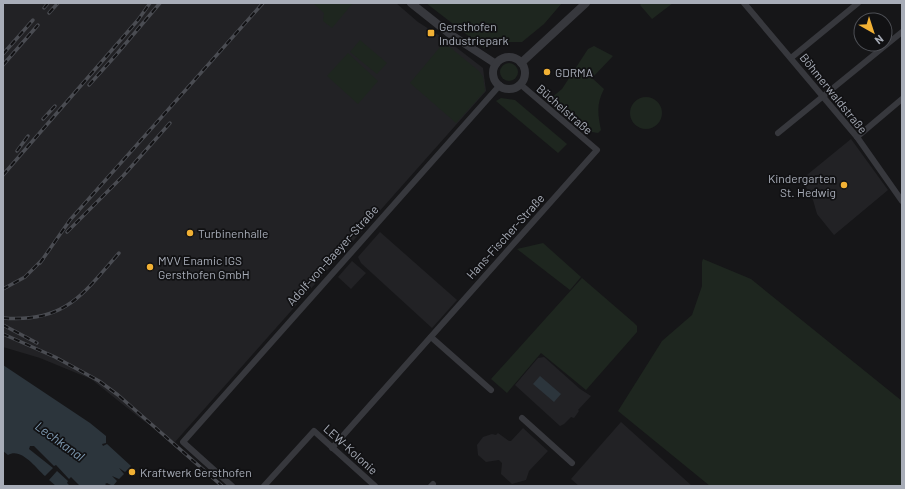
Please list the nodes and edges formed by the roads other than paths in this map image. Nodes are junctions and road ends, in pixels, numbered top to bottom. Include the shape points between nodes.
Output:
1 (411, 3) edge
2 (586, 3) edge
3 (744, 3) edge
4 (858, 3) edge
5 (902, 32) edge
6 (791, 58) junction
7 (521, 63) junction
8 (496, 64) junction
9 (520, 84) junction
10 (500, 85) junction
11 (824, 97) junction
12 (902, 99) edge
13 (778, 133) dead end
14 (857, 137) junction
15 (597, 150) joint
16 (902, 201) edge
17 (430, 337) junction
18 (491, 390) dead end
19 (522, 418) dead end
20 (332, 448) junction
21 (572, 463) dead end
22 (232, 486) edge
23 (264, 486) edge
24 (375, 486) edge

1 - 8 street via 450,34
2 - 7 street
3 - 6 street, Böhmerwaldstraße
4 - 6 street
5 - 11 street
6 - 11 street, Böhmerwaldstraße
7 - 8 street via 514,57 508,57
7 - 9 street via 525,73
8 - 10 street via 493,74
9 - 10 street via 512,88
9 - 15 street, Büchelstraße
10 - 22 street, Adolf-von-Baeyer-Straße via 183,442
11 - 13 street
11 - 14 street, Böhmerwaldstraße
12 - 14 street
14 - 16 street, Böhmerwaldstraße
15 - 17 street, Hans-Fischer-Straße
17 - 18 street
17 - 20 street, Hans-Fischer-Straße
19 - 21 street
20 - 23 street, LEW-Kolonie via 314,431
20 - 24 street, LEW-Kolonie

